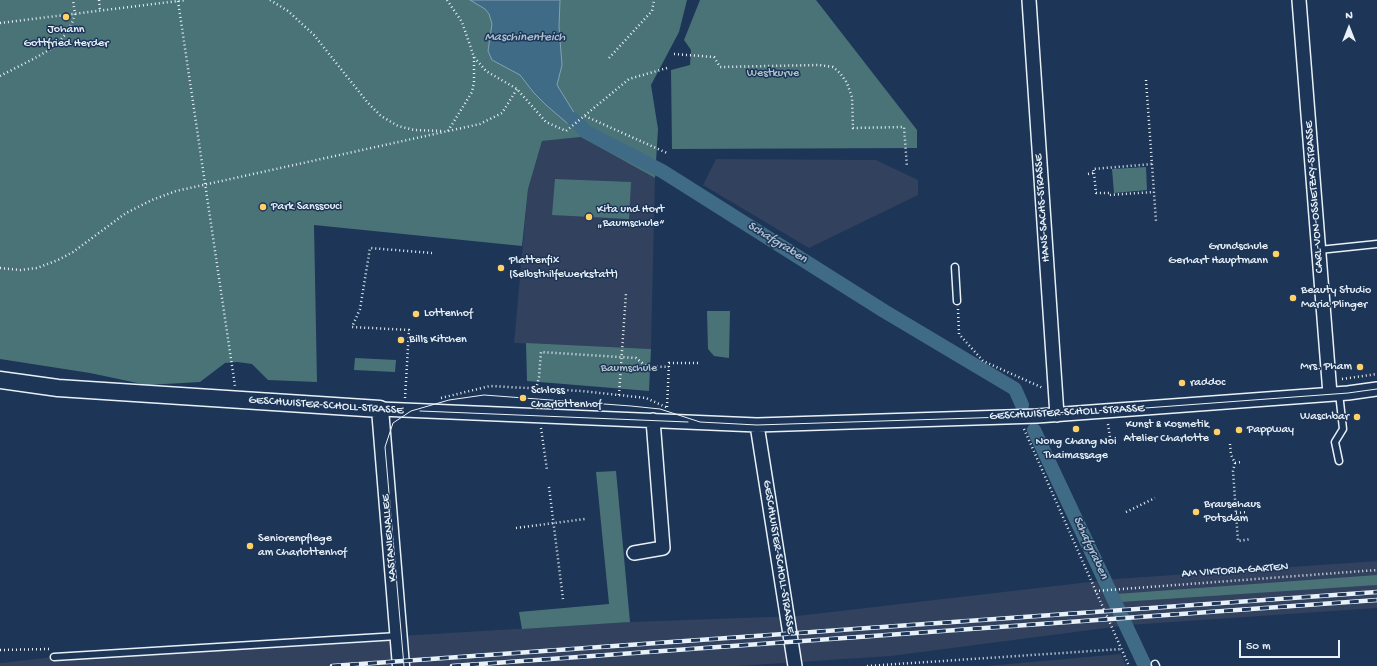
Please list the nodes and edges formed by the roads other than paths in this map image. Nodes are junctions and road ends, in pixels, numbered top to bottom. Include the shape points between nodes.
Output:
1 (1029, 0) edge
2 (1299, 0) edge
3 (1377, 244) edge
4 (1319, 250) junction
5 (955, 267) dead end
6 (957, 301) road end
7 (0, 380) edge
8 (1377, 389) edge
9 (1334, 394) junction
10 (380, 409) junction
11 (1057, 415) junction
12 (653, 420) junction
13 (757, 425) junction
14 (1339, 461) dead end
15 (634, 553) dead end
16 (398, 636) junction
17 (54, 657) dead end
18 (401, 666) edge
19 (795, 666) edge

1 - 11 street, HANS-SACHS-STRASSE
2 - 4 street, CARL-VON-OSSIETZKY-STRASSE
3 - 4 lane
4 - 9 street, CARL-VON-OSSIETZKY-STRASSE
5 - 6 lane
7 - 10 street, GESCHWISTER-SCHOLL-STRASSE via 58,388
8 - 9 street, GESCHWISTER-SCHOLL-STRASSE
9 - 11 street, GESCHWISTER-SCHOLL-STRASSE
9 - 14 lane via 1343,429 1335,442
10 - 12 street, GESCHWISTER-SCHOLL-STRASSE
10 - 16 street, KASTANIENALLEE
11 - 13 street, GESCHWISTER-SCHOLL-STRASSE
12 - 13 street, GESCHWISTER-SCHOLL-STRASSE
12 - 15 street via 663,548
13 - 19 street, GESCHWISTER-SCHOLL-STRASSE
16 - 17 lane
16 - 18 street, KASTANIENALLEE

